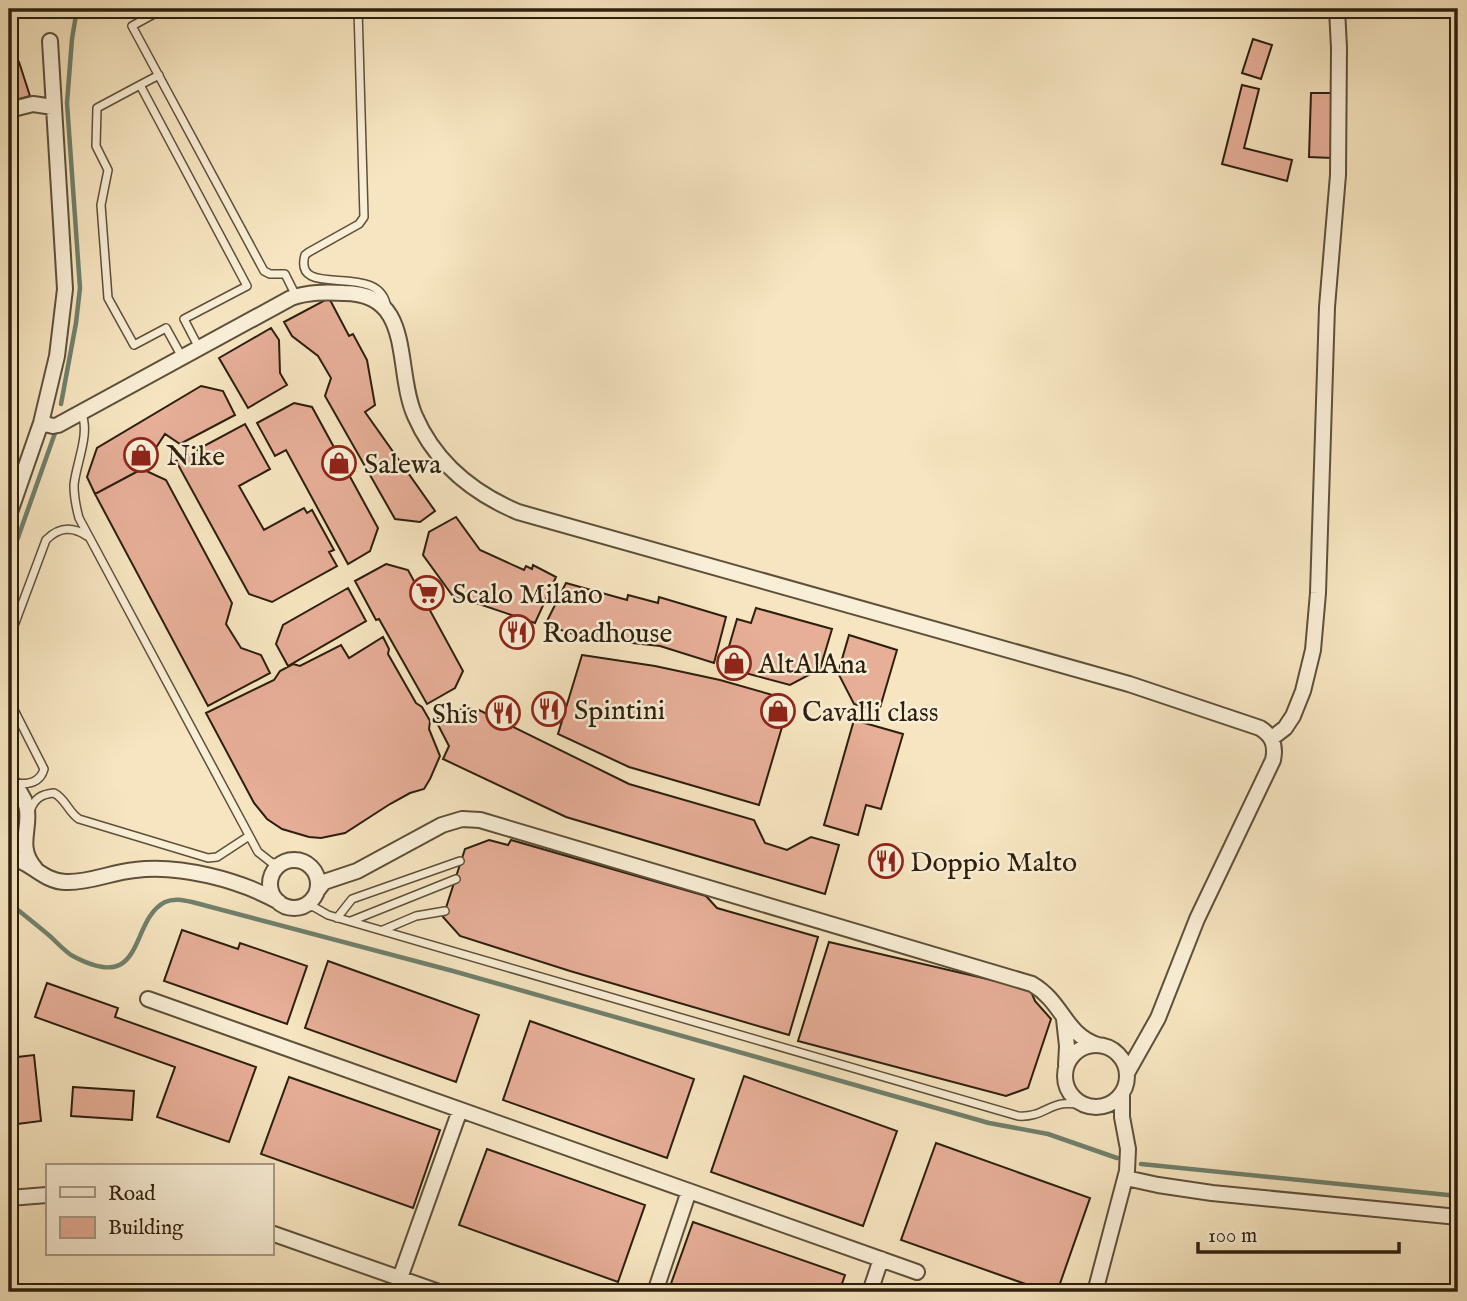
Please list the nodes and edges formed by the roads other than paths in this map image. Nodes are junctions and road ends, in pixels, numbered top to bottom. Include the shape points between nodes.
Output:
1 (163, 9) edge
2 (358, 9) edge
3 (1336, 9) edge
4 (50, 41) dead end
5 (159, 75) junction
6 (141, 85) junction
7 (53, 107) junction
8 (9, 110) edge
9 (296, 296) junction
10 (387, 310) junction
11 (199, 348) junction
12 (182, 357) junction
13 (81, 412) junction
14 (41, 423) junction
15 (9, 515) edge
16 (90, 539) junction
17 (9, 639) edge
18 (9, 700) edge
19 (1272, 738) junction
20 (10, 782) edge
21 (28, 822) junction
22 (249, 835) junction
23 (9, 854) edge
24 (460, 861) dead end
25 (284, 862) junction
26 (313, 869) junction
27 (39, 872) junction
28 (342, 876) junction
29 (271, 878) junction
30 (456, 879) dead end
31 (246, 888) junction
32 (317, 891) junction
33 (279, 902) junction
34 (305, 905) junction
35 (445, 911) dead end
36 (338, 918) junction
37 (350, 921) junction
38 (382, 931) junction
39 (148, 999) dead end
40 (1060, 1008) junction
41 (1152, 1030) junction
42 (1103, 1047) junction
43 (1066, 1065) junction
44 (1127, 1073) junction
45 (1122, 1094) junction
46 (1090, 1107) junction
47 (460, 1110) junction
48 (1126, 1137) junction
49 (1126, 1178) junction
50 (689, 1191) junction
51 (46, 1195) edge
52 (9, 1198) edge
53 (1458, 1217) edge
54 (273, 1234) edge
55 (881, 1259) junction
56 (917, 1272) dead end
57 (400, 1278) junction
58 (439, 1292) edge
59 (655, 1292) edge
60 (870, 1292) edge
61 (1096, 1292) edge

1 - 5 lane via 132,26
2 - 10 lane via 364,217 309,252 304,264 317,280 371,285 382,293
3 - 19 street via 1338,175 1327,307 1318,593 1313,649 1303,691 1293,716
4 - 7 street
5 - 6 lane
5 - 9 lane via 264,271 285,274
6 - 11 lane via 247,286 184,319
6 - 12 lane via 97,108 96,146 108,170 101,205 108,298 134,345 166,328
7 - 8 street via 33,104
7 - 14 street via 65,289 57,356
9 - 10 street via 358,293
9 - 11 street
10 - 19 street via 398,332 408,397 426,438 453,471 501,505 1129,684 1260,728
11 - 12 street
12 - 13 street
13 - 14 street via 58,425
13 - 16 lane via 85,425 75,501
14 - 15 street
16 - 17 lane via 67,528 46,540
16 - 22 lane
18 - 20 lane via 44,769 32,783
19 - 41 street via 1273,761 1197,919
20 - 21 street via 26,802
21 - 22 lane via 35,800 54,793 79,819 208,858 217,857
21 - 23 street
21 - 27 street via 25,848
22 - 25 lane via 262,857 272,863
23 - 27 street
24 - 36 lane via 352,899
25 - 26 street via 299,860
25 - 29 street
26 - 28 street
26 - 32 street
27 - 31 street via 66,882 169,868
28 - 32 street via 324,882
28 - 40 street via 452,821 480,820 1032,984
29 - 31 street via 260,888
29 - 33 street
30 - 37 lane
31 - 33 street
32 - 34 street
33 - 34 street via 293,908
34 - 36 lane
35 - 38 lane via 416,916
36 - 37 lane
37 - 38 lane
38 - 46 lane via 1018,1116 1034,1115 1065,1102
39 - 47 street
40 - 42 street via 1081,1038
40 - 43 street
41 - 42 street via 1128,1048
41 - 44 street
42 - 43 street via 1079,1050
42 - 44 street via 1118,1054
43 - 46 street via 1070,1094
44 - 45 street
45 - 46 street
45 - 48 street
46 - 48 street via 1114,1119
47 - 50 street
47 - 57 street
48 - 49 street
49 - 53 street via 1212,1193
49 - 61 street
50 - 55 street
50 - 59 street
51 - 52 street
54 - 57 street
55 - 56 street
55 - 60 street
57 - 58 street

